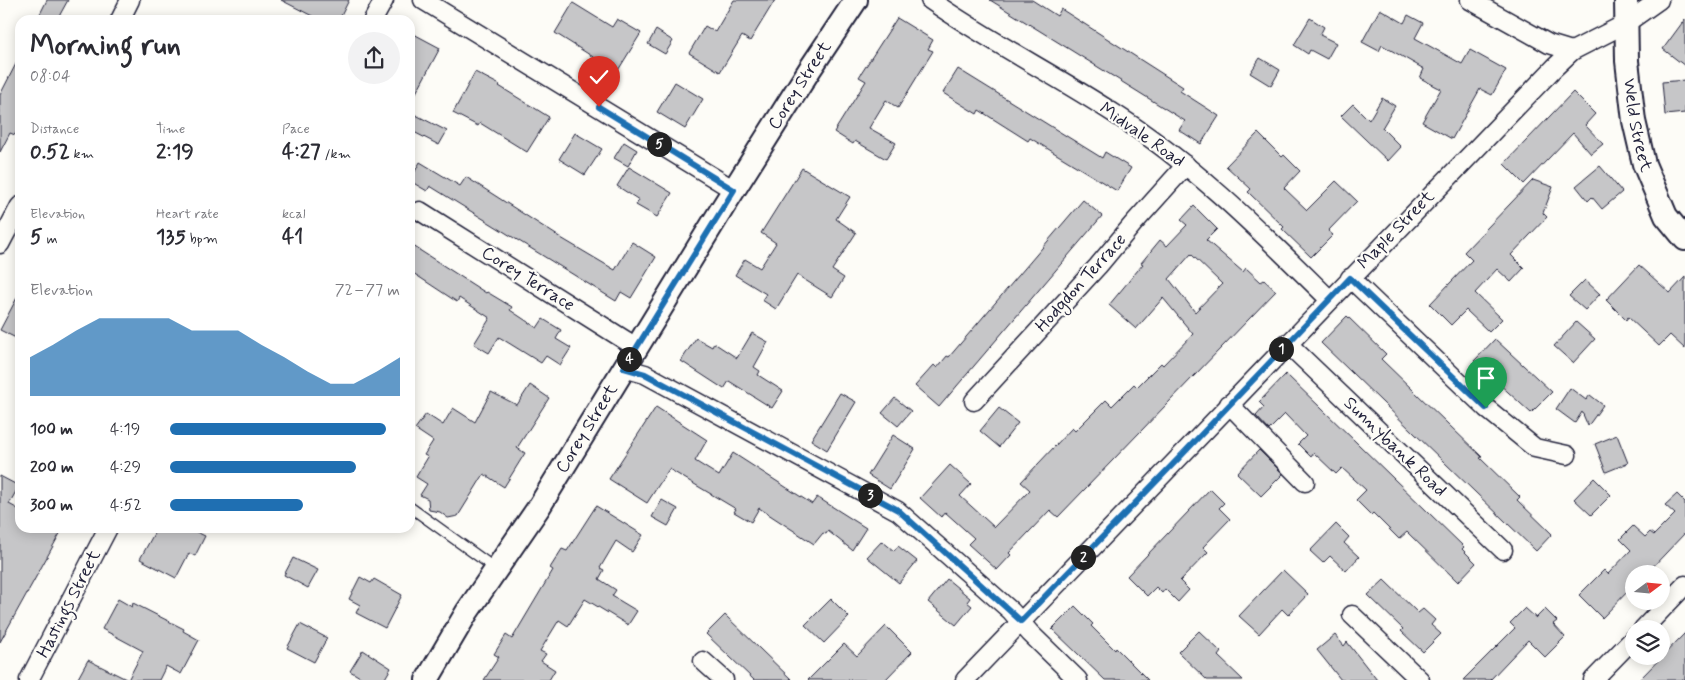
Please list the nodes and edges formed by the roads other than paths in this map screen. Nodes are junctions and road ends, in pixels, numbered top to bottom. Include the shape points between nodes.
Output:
1 (130, 0) edge
2 (384, 0) edge
3 (423, 0) edge
4 (856, 0) edge
5 (930, 0) edge
6 (1470, 0) edge
7 (1626, 0) edge
8 (1659, 0) edge
9 (447, 6) edge
10 (122, 15) edge
11 (376, 15) edge
12 (1625, 24) junction
13 (1572, 51) junction
14 (1186, 165) junction
15 (734, 190) junction
16 (420, 211) dead end
17 (15, 216) edge
18 (1685, 239) edge
19 (0, 244) edge
20 (1350, 278) junction
21 (1330, 300) junction
22 (1287, 343) junction
23 (636, 347) junction
24 (624, 368) junction
25 (974, 401) dead end
26 (1229, 404) junction
27 (1567, 455) dead end
28 (1305, 482) dead end
29 (415, 511) edge
30 (105, 533) edge
31 (1503, 550) dead end
32 (496, 569) junction
33 (1685, 585) edge
34 (1352, 615) dead end
35 (1652, 620) edge
36 (1021, 621) junction
37 (1625, 647) edge
38 (703, 661) dead end
39 (29, 680) edge
40 (427, 680) edge
41 (724, 680) edge
42 (965, 680) edge
43 (1078, 680) edge
44 (1420, 680) edge
45 (1593, 680) edge

1 - 10 street
2 - 11 street
3 - 9 street
4 - 15 street, Corey Street
5 - 14 street, Midvale Road via 1116,114
6 - 13 street via 1549,44
7 - 12 street, Weld Street
8 - 12 street, Maple Street
9 - 15 street
12 - 13 street, Maple Street
12 - 18 street, Weld Street via 1634,121 1644,164 1666,216
13 - 20 street, Maple Street
14 - 21 street, Midvale Road via 1226,199
14 - 25 street, Hodgdon Terrace
15 - 23 street, Corey Street
16 - 23 street, Corey Terrace
17 - 19 street
20 - 21 street, Maple Street
20 - 27 street via 1486,408 1535,448
21 - 22 street, Maple Street
22 - 26 street, Maple Street
22 - 31 street, Sunnybank Road
23 - 24 street, Corey Street
24 - 32 street, Corey Street via 539,507
24 - 36 street via 645,374 898,510
26 - 28 street
26 - 36 street, Maple Street
29 - 32 lane
30 - 39 street, Hastings Street
32 - 40 street, Corey Street
33 - 35 street
34 - 44 street
36 - 42 street, Maple Street
36 - 43 street
37 - 45 street
38 - 41 street

